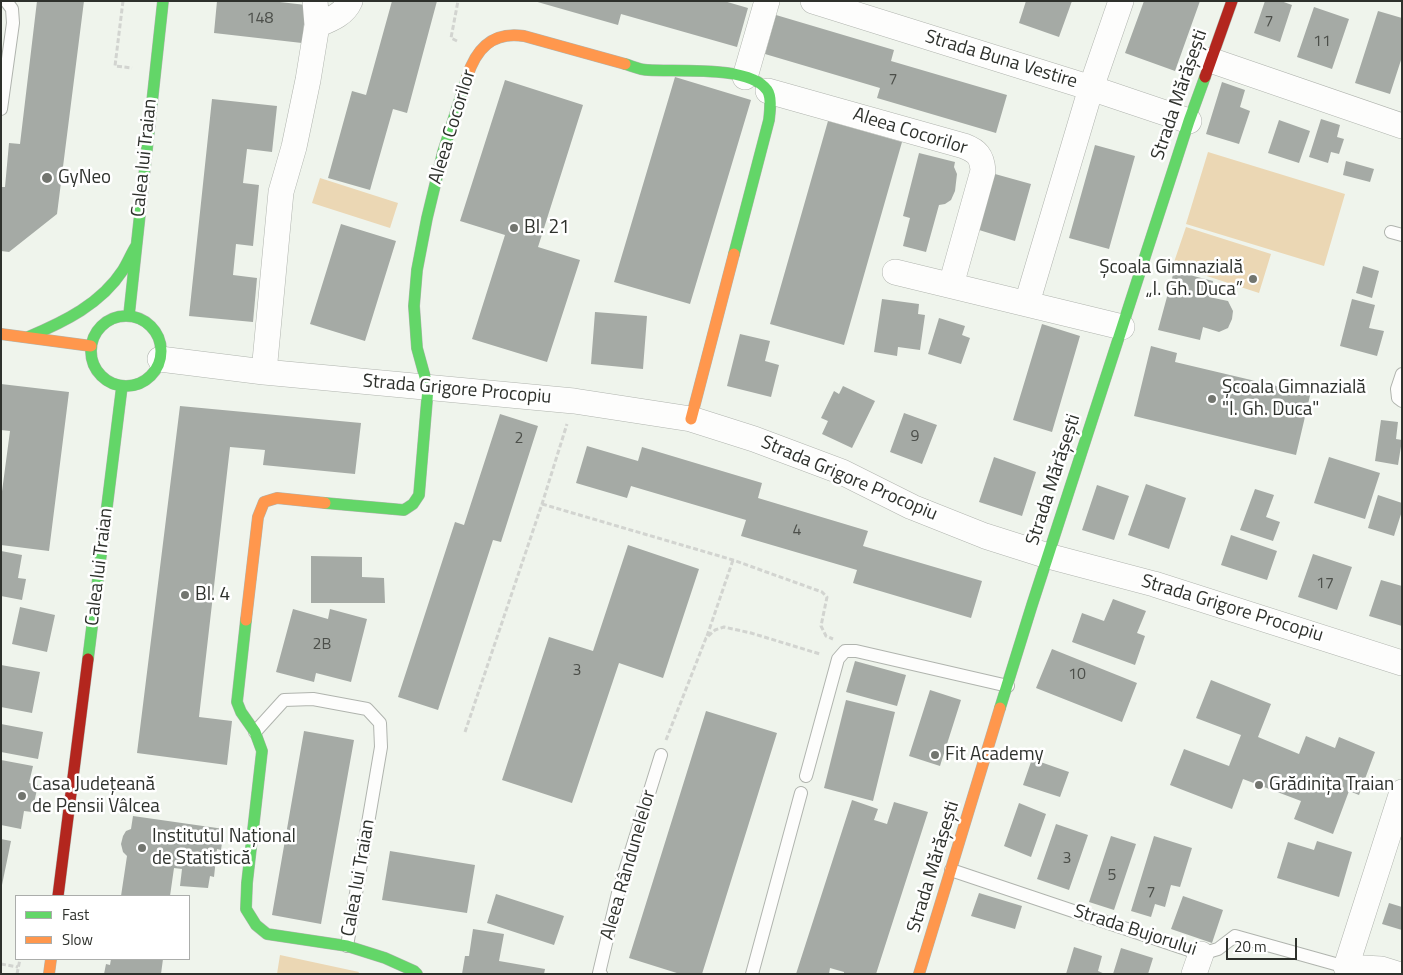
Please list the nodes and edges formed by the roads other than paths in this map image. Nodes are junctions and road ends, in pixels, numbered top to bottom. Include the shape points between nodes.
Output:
1 (6, 1) edge
2 (163, 1) edge
3 (350, 1) edge
4 (767, 1) edge
5 (813, 1) edge
6 (1120, 1) edge
7 (1232, 1) edge
8 (316, 13) edge
9 (1210, 60) junction
10 (745, 77) junction
11 (1091, 88) junction
12 (768, 91) junction
13 (1, 109) edge
14 (1189, 121) junction
15 (1402, 126) edge
16 (136, 246) junction
17 (895, 272) dead end
18 (951, 285) junction
19 (1027, 302) junction
20 (130, 316) junction
21 (1122, 327) junction
22 (1, 334) edge
23 (28, 337) junction
24 (91, 346) junction
25 (160, 359) junction
26 (264, 372) junction
27 (1402, 374) edge
28 (122, 386) junction
29 (428, 388) junction
30 (1402, 402) edge
31 (691, 419) junction
32 (1048, 556) junction
33 (1402, 663) edge
34 (1008, 686) junction
35 (255, 732) junction
36 (660, 755) road end
37 (806, 776) dead end
38 (1402, 792) edge
39 (802, 793) dead end
40 (951, 870) junction
41 (58, 895) edge
42 (347, 946) junction
43 (51, 960) edge
44 (1197, 964) edge
45 (1346, 967) junction
46 (49, 974) edge
47 (417, 974) edge
48 (601, 974) edge
49 (752, 974) edge
50 (919, 974) edge
51 (1397, 974) edge

1 - 13 lane via 12,9 13,23
2 - 16 street, Calea lui Traian
3 - 8 street via 336,17
4 - 10 street
5 - 11 street, Strada Buna Vestire
6 - 11 street
7 - 9 street, Strada Mărășești
8 - 26 street via 302,116 281,192
9 - 14 street, Strada Mărășești
9 - 15 street
10 - 12 street, Aleea Cocorilor
10 - 29 street, Aleea Cocorilor via 728,72 645,70 510,34 496,38 483,48 472,62 446,143 417,270 414,306 417,348
11 - 14 street, Strada Buna Vestire
11 - 19 street
12 - 18 street, Aleea Cocorilor via 975,151 982,160 982,171
12 - 31 street via 769,120
14 - 21 street, Strada Mărășești
16 - 20 street, Calea lui Traian
16 - 23 street via 122,272 104,292 56,326
17 - 18 street
18 - 19 street
19 - 21 street
20 - 24 street via 108,320 94,336
20 - 25 street via 141,318 158,336
21 - 32 street, Strada Mărășești
22 - 23 street
23 - 24 street
24 - 28 street via 95,368 102,377
25 - 26 street, Strada Grigore Procopiu
25 - 28 street via 157,368 142,382
26 - 29 street, Strada Grigore Procopiu
27 - 30 lane via 1397,389
28 - 41 street, Calea lui Traian
29 - 31 street, Strada Grigore Procopiu via 574,401
29 - 35 street, Calea lui Traian via 421,480 419,495 413,504 404,510 277,498 264,502 258,517 237,694 242,716
31 - 32 street, Strada Grigore Procopiu via 754,438 834,469 912,507 985,536
32 - 33 street, Strada Grigore Procopiu via 1154,584
32 - 34 street, Strada Mărășești
34 - 37 lane via 845,651 838,659
34 - 40 street, Strada Mărășești
35 - 42 street, Calea lui Traian via 262,751 246,909 256,925 267,934
35 - 42 lane, Calea lui Traian via 284,700 313,699 367,709 380,723 381,747
36 - 48 lane, Aleea Rândunelelor via 618,893
38 - 45 street
39 - 49 lane
40 - 44 lane, Strada Bujorului
40 - 50 street, Strada Mărășești
42 - 47 street via 384,958
43 - 46 street
44 - 45 lane, Strada Bujorului via 1235,936
45 - 51 street via 1381,969

